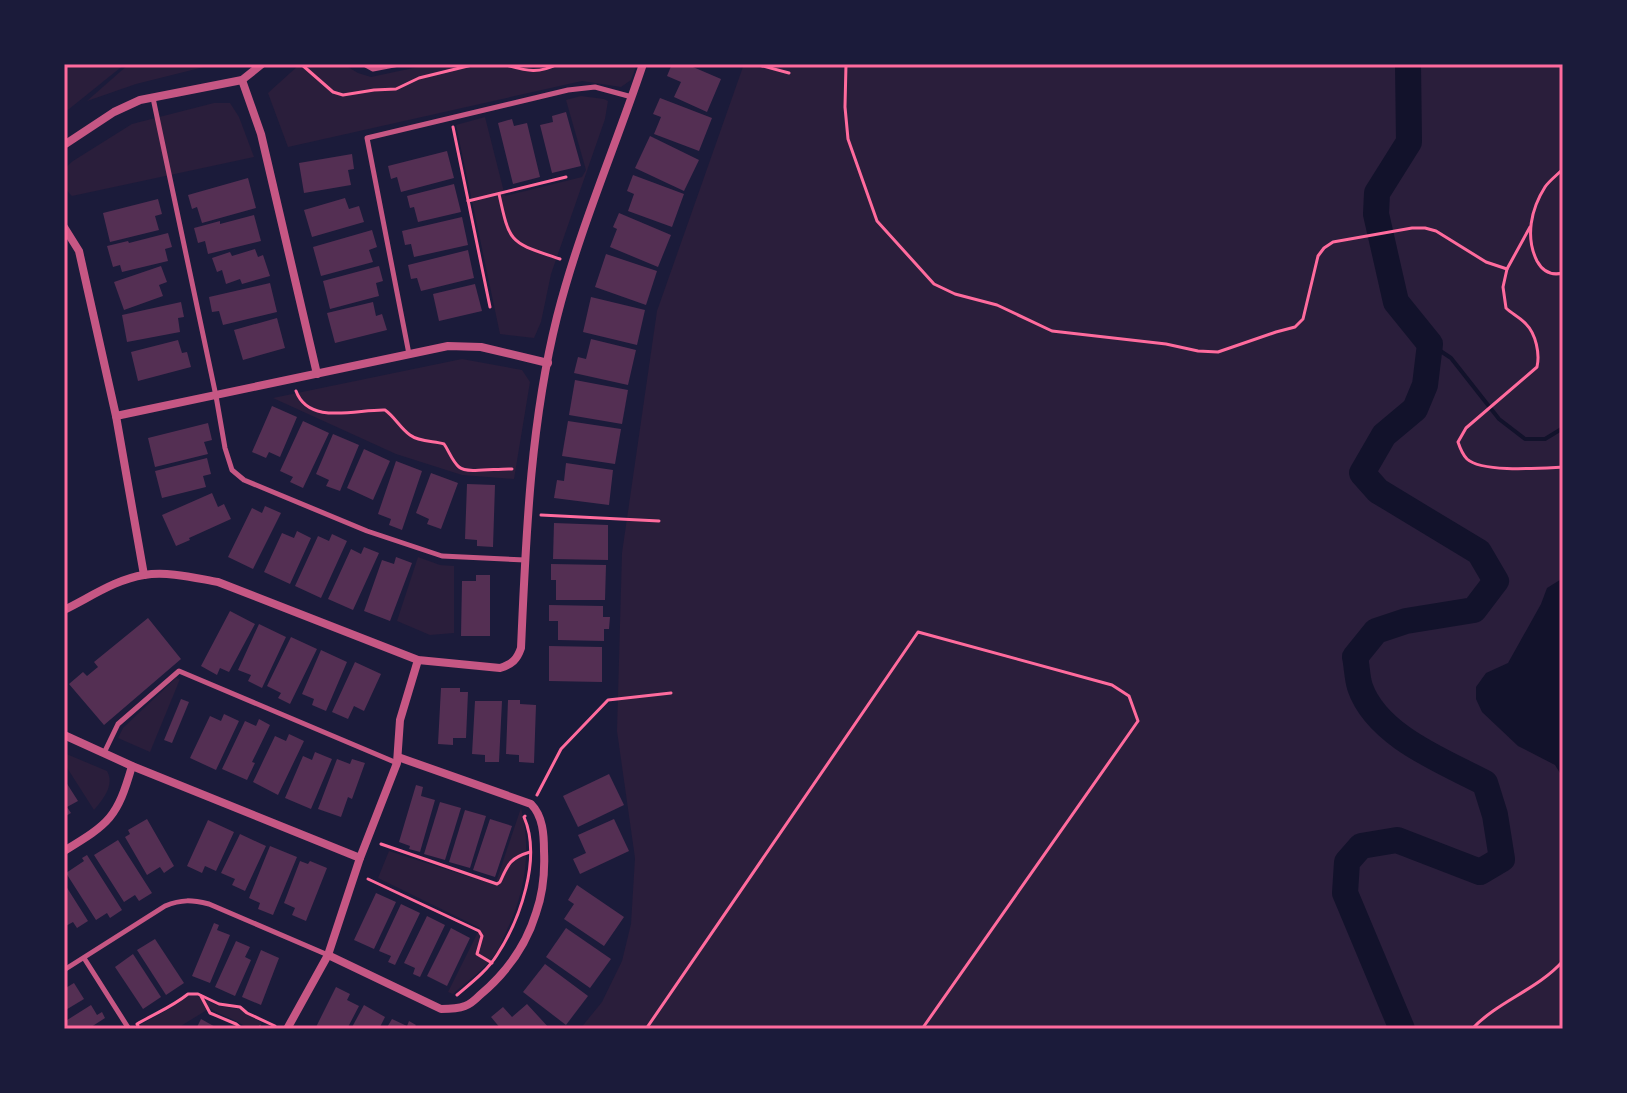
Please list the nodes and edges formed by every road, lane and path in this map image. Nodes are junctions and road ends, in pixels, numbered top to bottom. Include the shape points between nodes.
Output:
1 (262, 64) edge
2 (301, 64) edge
3 (364, 64) edge
4 (399, 64) edge
5 (476, 64) edge
6 (502, 64) edge
7 (558, 64) edge
8 (643, 64) edge
9 (743, 64) edge
10 (846, 64) edge
11 (789, 73) dead end
12 (242, 80) junction
13 (632, 97) junction
14 (153, 98) junction
15 (451, 118) junction
16 (64, 145) edge
17 (1563, 169) edge
18 (566, 177) dead end
19 (499, 194) junction
20 (468, 201) junction
21 (64, 227) edge
22 (1530, 227) junction
23 (560, 259) dead end
24 (1507, 269) junction
25 (1563, 273) edge
26 (490, 307) dead end
27 (410, 355) junction
28 (548, 363) junction
29 (317, 374) junction
30 (296, 391) dead end
31 (216, 396) junction
32 (116, 416) junction
33 (1563, 467) edge
34 (512, 469) dead end
35 (541, 515) dead end
36 (659, 521) dead end
37 (525, 560) junction
38 (144, 575) junction
39 (64, 610) edge
40 (418, 660) junction
41 (64, 735) edge
42 (104, 753) junction
43 (397, 760) junction
44 (132, 766) junction
45 (381, 844) dead end
46 (64, 851) edge
47 (530, 852) dead end
48 (360, 858) junction
49 (368, 879) dead end
50 (328, 955) junction
51 (84, 958) junction
52 (1563, 961) edge
53 (492, 963) dead end
54 (64, 970) edge
55 (201, 996) junction
56 (129, 1029) edge
57 (139, 1029) edge
58 (242, 1029) edge
59 (284, 1029) edge
60 (646, 1029) edge
61 (922, 1029) edge
62 (1472, 1029) edge

1 - 12 street
2 - 5 path via 343,95 396,89
3 - 4 lane via 373,69
6 - 7 path via 545,71
8 - 13 street
9 - 11 path
10 - 24 path via 848,139 877,221 934,284 1052,331 1218,352 1295,327 1303,319 1318,256 1333,242 1412,228 1436,231
12 - 14 street
12 - 29 street via 261,134
13 - 15 lane via 595,87 568,90
13 - 28 street via 575,255
14 - 16 street via 114,112
14 - 31 lane
15 - 20 path
15 - 27 lane via 367,138
17 - 22 path via 1545,187
18 - 19 path
19 - 20 path
19 - 23 path via 514,241
20 - 26 path
21 - 32 street via 79,251
22 - 24 path
22 - 25 path via 1531,246 1542,268
24 - 33 path via 1506,308 1529,327 1537,367 1470,425 1458,442 1477,465
27 - 28 street via 448,346 481,347
27 - 29 street
28 - 37 street
29 - 31 street
30 - 34 path via 300,402 324,412 385,410 409,435 444,444 464,470
31 - 32 street
31 - 37 lane via 232,470 244,480 442,556
32 - 38 street
35 - 36 path
37 - 40 street via 517,658 500,668
38 - 39 street
38 - 40 street via 218,582
40 - 43 street via 400,720
41 - 42 street
42 - 43 lane via 118,724 179,671
42 - 44 street
43 - 48 street
43 - 50 street via 531,804 538,811 545,870 537,912 512,962 467,1005 450,1010
44 - 46 street via 123,798 109,820
44 - 48 street
45 - 47 path via 497,884 515,856
48 - 50 street
49 - 53 path via 479,931 477,954
50 - 51 lane via 209,904 178,900
50 - 59 street
51 - 54 lane
51 - 56 lane
52 - 62 path
55 - 57 path via 188,994 137,1024
55 - 58 path via 210,1013
55 - 59 path via 240,1007
60 - 61 path via 918,632 1112,685 1129,696 1138,721

